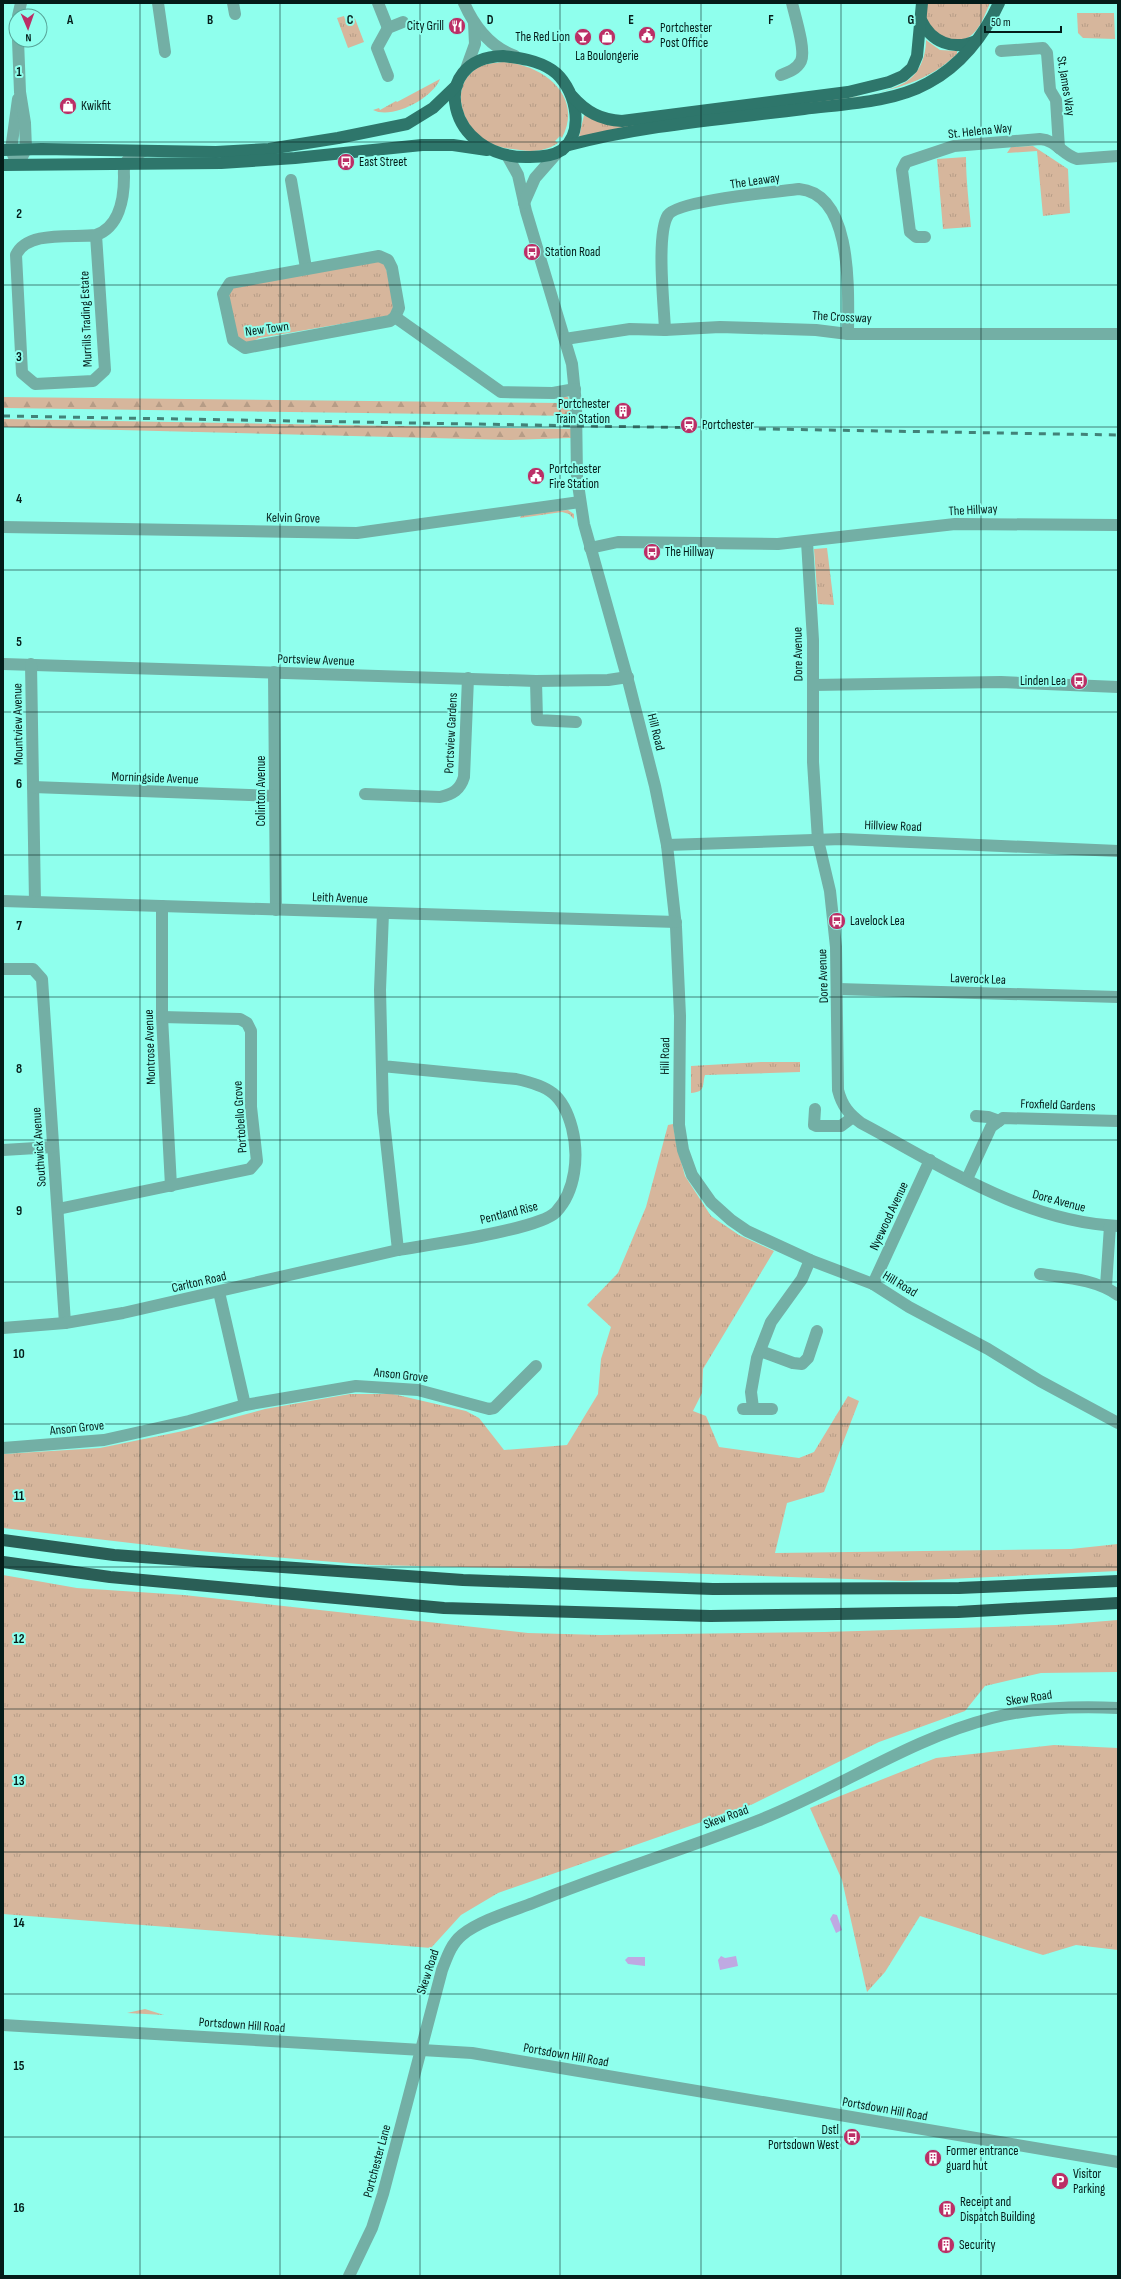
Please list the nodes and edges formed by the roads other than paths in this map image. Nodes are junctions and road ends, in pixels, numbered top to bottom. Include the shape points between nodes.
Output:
1 (158, 3) edge
2 (378, 3) edge
3 (464, 3) edge
4 (792, 3) edge
5 (999, 3) edge
6 (921, 9) edge
7 (403, 22) dead end
8 (474, 23) junction
9 (388, 28) junction
10 (977, 40) junction
11 (18, 48) edge
12 (165, 52) dead end
13 (1001, 52) dead end
14 (520, 58) junction
15 (466, 69) junction
16 (781, 75) dead end
17 (388, 76) dead end
18 (457, 86) junction
19 (20, 92) junction
20 (572, 96) junction
21 (1059, 148) junction
22 (561, 149) junction
23 (7, 150) edge
24 (26, 150) junction
25 (487, 150) junction
26 (144, 151) junction
27 (1118, 156) edge
28 (508, 157) junction
29 (15, 164) edge
30 (124, 164) junction
31 (291, 180) dead end
32 (524, 204) junction
33 (96, 235) junction
34 (925, 237) dead end
35 (306, 268) junction
36 (395, 317) junction
37 (665, 330) junction
38 (848, 334) junction
39 (1118, 334) edge
40 (565, 339) junction
41 (575, 389) junction
42 (580, 502) junction
43 (1118, 525) edge
44 (3, 527) edge
45 (807, 542) junction
46 (590, 548) junction
47 (3, 664) edge
48 (31, 664) junction
49 (274, 672) junction
50 (628, 677) junction
51 (468, 678) junction
52 (536, 680) junction
53 (813, 685) junction
54 (1118, 687) edge
55 (576, 722) dead end
56 (33, 787) junction
57 (365, 793) dead end
58 (275, 796) junction
59 (818, 840) junction
60 (667, 845) junction
61 (1118, 851) edge
62 (3, 901) edge
63 (35, 902) junction
64 (162, 906) junction
65 (276, 910) junction
66 (383, 914) junction
67 (676, 922) junction
68 (3, 969) edge
69 (838, 989) junction
70 (1118, 997) edge
71 (162, 1017) junction
72 (382, 1066) junction
73 (814, 1108) dead end
74 (976, 1116) dead end
75 (853, 1117) junction
76 (999, 1121) junction
77 (1118, 1121) edge
78 (53, 1147) junction
79 (3, 1150) edge
80 (930, 1160) junction
81 (967, 1179) junction
82 (171, 1186) junction
83 (58, 1209) junction
84 (1114, 1226) edge
85 (398, 1250) junction
86 (810, 1260) junction
87 (1040, 1274) dead end
88 (873, 1284) junction
89 (1106, 1286) junction
90 (219, 1292) junction
91 (1118, 1295) edge
92 (65, 1323) junction
93 (3, 1328) edge
94 (817, 1331) dead end
95 (760, 1351) junction
96 (536, 1366) dead end
97 (245, 1404) junction
98 (772, 1409) dead end
99 (1118, 1423) edge
100 (3, 1448) edge
101 (3, 1540) edge
102 (3, 1562) edge
103 (1118, 1581) edge
104 (1118, 1603) edge
105 (1118, 1708) edge
106 (3, 2025) edge
107 (422, 2049) junction
108 (1118, 2162) edge
109 (348, 2276) edge

1 - 12 street
2 - 9 street
3 - 8 street
4 - 16 street via 802,52 801,61 794,70
5 - 10 main road via 988,26
6 - 10 main road via 931,36 942,43 959,45
6 - 20 main road via 918,56 912,68 903,76 867,88 622,121 608,121 596,115 582,107
7 - 9 street
8 - 14 street via 498,48
8 - 15 street via 475,44
9 - 17 street via 377,48
10 - 22 main road via 951,68 928,83 894,96 626,132
11 - 19 street
13 - 21 street, St. James Way via 1043,48 1047,53 1050,90 1056,100
14 - 15 main road via 487,57
14 - 20 main road via 552,70 568,87
15 - 18 main road
18 - 25 main road via 455,106 461,123
18 - 26 main road via 425,114 393,128 269,149 216,152
19 - 23 street
19 - 24 street
20 - 22 main road via 574,127
21 - 27 street, St. Helena Way via 1077,159
21 - 34 street, St. Helena Way via 1048,140 1040,139 968,144 906,162 902,170 910,232 916,237
22 - 28 main road via 540,156
22 - 32 street via 535,178
23 - 24 main road
23 - 29 street
24 - 26 main road
24 - 29 street via 25,155
25 - 28 main road
25 - 30 main road via 452,145 422,145 262,161
26 - 30 street via 129,158
28 - 32 street via 516,169
29 - 30 main road
30 - 33 street via 124,188 117,215 107,230
31 - 35 street
32 - 40 street
33 - 33 street, Murrills Trading Estate via 33,239 22,246 16,255 22,373 35,384 93,381 105,370
35 - 36 street, New Town via 384,257 392,268 399,308
35 - 36 street, New Town via 235,280 226,286 223,294 233,340 245,348 390,321
36 - 41 street via 501,392 557,392
37 - 38 street, The Crossway via 720,327 816,330
37 - 38 street, The Leaway via 662,237 669,214 675,209 696,203 799,189 808,190 822,197 833,211 846,267
37 - 40 street, The Crossway via 624,329
38 - 39 street, The Crossway
40 - 41 street
41 - 42 street, Hill Road
42 - 44 street, Kelvin Grove via 357,533
42 - 46 street, Hill Road
43 - 45 street, The Hillway via 955,524
45 - 46 street, The Hillway via 618,542
45 - 53 street, Dore Avenue
46 - 50 street, Hill Road
47 - 48 street, Portsview Avenue
48 - 49 street, Portsview Avenue
48 - 56 street, Mountview Avenue
49 - 51 street, Portsview Avenue
49 - 58 street, Colinton Avenue
50 - 52 street, Portsview Avenue via 608,680
50 - 60 street, Hill Road
51 - 52 street, Portsview Avenue
51 - 57 street, Portsview Gardens via 464,777 459,789 440,797
52 - 55 street via 537,720
53 - 54 street via 1001,682
53 - 59 street, Dore Avenue via 813,762
56 - 58 street, Morningside Avenue
56 - 63 street, Mountview Avenue
58 - 65 street, Colinton Avenue
59 - 60 street, Hillview Road
59 - 61 street, Hillview Road via 975,843
59 - 69 street, Dore Avenue via 830,892
60 - 67 street, Hill Road
62 - 63 street, Leith Avenue
63 - 64 street, Leith Avenue
64 - 65 street, Leith Avenue
64 - 71 street, Montrose Avenue
65 - 66 street, Leith Avenue
66 - 67 street, Leith Avenue
66 - 72 street via 380,990
67 - 86 street, Hill Road via 680,1016 678,1106 687,1164 701,1190 731,1220 756,1236
68 - 78 street, Southwick Avenue via 28,968 36,971 42,979
69 - 70 street, Laverock Lea
69 - 75 street, Dore Avenue via 838,1090 846,1110
71 - 82 street, Montrose Avenue
71 - 82 street, Portobello Grove via 240,1019 247,1023 251,1031 250,1107 257,1162 255,1166
72 - 85 street via 387,1159
72 - 85 street, Pentland Rise via 478,1074 534,1083 552,1091 563,1104 574,1136 576,1152 570,1187 556,1212 546,1219 498,1232
73 - 75 street via 816,1126 841,1126
74 - 76 street, Froxfield Gardens
75 - 80 street, Dore Avenue
76 - 77 street, Froxfield Gardens via 1011,1117
76 - 81 street via 991,1127
78 - 79 street
78 - 83 street, Southwick Avenue
80 - 81 street, Dore Avenue
80 - 88 street, Nyewood Avenue
81 - 84 street, Dore Avenue via 1015,1203 1049,1216
82 - 83 street, Portobello Grove
83 - 92 street, Southwick Avenue
84 - 89 street
85 - 90 street, Carlton Road
86 - 88 street, Hill Road
86 - 95 street via 802,1280 771,1322
87 - 89 street
88 - 99 street, Hill Road via 909,1307
89 - 91 street
90 - 92 street, Carlton Road
90 - 97 street
92 - 93 street, Carlton Road
94 - 95 street via 808,1358 802,1364
95 - 98 street via 748,1408
96 - 97 street, Anson Grove via 494,1408 489,1409 441,1394 375,1386 356,1386
97 - 100 street, Anson Grove via 189,1421 104,1440
101 - 103 highway via 114,1555 471,1580 713,1589 959,1588
102 - 104 highway via 110,1577 444,1608 710,1616 958,1612
105 - 107 street, Skew Road via 1060,1707 1026,1711 947,1732 809,1799 757,1821 577,1885 488,1922 462,1935 452,1946 442,1970
106 - 107 street, Portsdown Hill Road
107 - 108 street, Portsdown Hill Road via 472,2054
107 - 109 street, Portchester Lane via 376,2214

